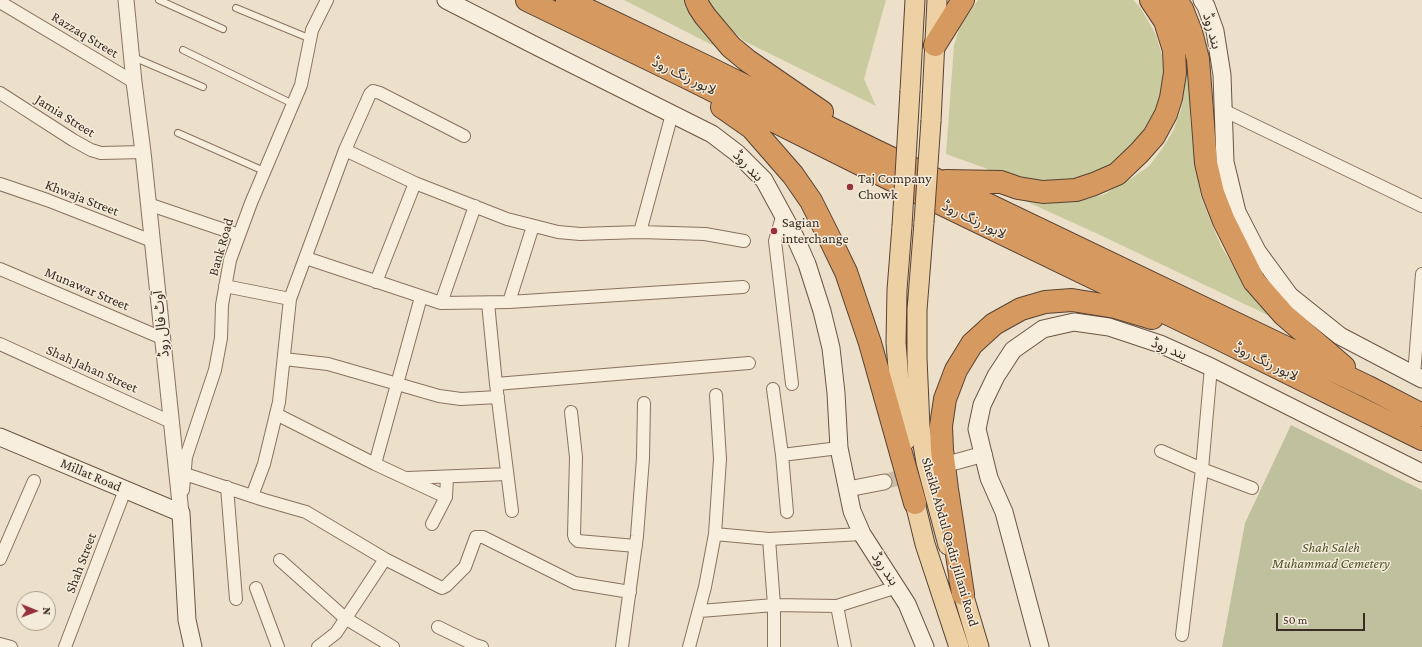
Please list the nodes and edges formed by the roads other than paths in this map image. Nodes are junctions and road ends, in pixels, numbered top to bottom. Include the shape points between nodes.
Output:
1 (126, 0) edge
2 (159, 0) edge
3 (327, 0) edge
4 (446, 0) edge
5 (527, 0) edge
6 (567, 0) edge
7 (696, 0) edge
8 (915, 0) edge
9 (937, 0) edge
10 (963, 0) edge
11 (1151, 0) edge
12 (1175, 0) edge
13 (1202, 0) edge
14 (0, 2) edge
15 (236, 8) dead end
16 (223, 29) dead end
17 (311, 38) junction
18 (935, 45) junction
19 (183, 50) dead end
20 (132, 56) junction
21 (688, 78) junction
22 (134, 82) junction
23 (203, 87) dead end
24 (0, 93) edge
25 (293, 104) junction
26 (1223, 110) junction
27 (672, 114) junction
28 (178, 132) dead end
29 (464, 136) dead end
30 (872, 149) junction
31 (345, 150) junction
32 (143, 152) junction
33 (264, 171) junction
34 (939, 180) junction
35 (0, 184) edge
36 (415, 184) junction
37 (148, 204) junction
38 (475, 206) junction
39 (1422, 206) edge
40 (782, 214) junction
41 (533, 226) junction
42 (640, 232) junction
43 (239, 235) junction
44 (152, 241) junction
45 (744, 241) dead end
46 (306, 258) junction
47 (0, 269) edge
48 (1422, 274) edge
49 (376, 282) junction
50 (225, 286) junction
51 (743, 287) dead end
52 (421, 296) junction
53 (290, 299) junction
54 (509, 302) junction
55 (441, 303) junction
56 (488, 303) junction
57 (1216, 337) junction
58 (162, 338) junction
59 (0, 344) edge
60 (284, 359) junction
61 (749, 363) dead end
62 (1212, 367) junction
63 (1418, 377) edge
64 (396, 384) junction
65 (496, 384) junction
66 (792, 384) dead end
67 (1368, 387) junction
68 (773, 390) dead end
69 (716, 395) dead end
70 (498, 397) junction
71 (644, 403) dead end
72 (571, 412) dead end
73 (276, 414) junction
74 (1422, 415) edge
75 (172, 422) junction
76 (0, 437) edge
77 (1422, 439) edge
78 (839, 448) junction
79 (1161, 451) dead end
80 (984, 454) junction
81 (782, 455) junction
82 (955, 462) tunnel mouth
83 (375, 464) junction
84 (1202, 469) junction
85 (1422, 473) edge
86 (185, 474) junction
87 (507, 474) junction
88 (447, 477) junction
89 (406, 478) junction
90 (34, 481) dead end
91 (884, 482) tunnel mouth
92 (227, 487) junction
93 (1252, 488) dead end
94 (125, 490) junction
95 (848, 490) junction
96 (252, 496) junction
97 (446, 497) junction
98 (915, 503) junction
99 (512, 511) dead end
100 (787, 512) dead end
101 (181, 513) junction
102 (432, 524) dead end
103 (5, 530) edge
104 (715, 534) junction
105 (862, 534) junction
106 (769, 539) junction
107 (636, 546) junction
108 (0, 559) edge
109 (385, 559) junction
110 (280, 560) dead end
111 (897, 587) junction
112 (256, 588) dead end
113 (630, 592) junction
114 (963, 594) junction
115 (236, 599) dead end
116 (774, 605) junction
117 (837, 606) junction
118 (700, 610) junction
119 (345, 618) junction
120 (438, 627) dead end
121 (1182, 635) dead end
122 (0, 644) edge
123 (11, 647) edge
124 (65, 647) edge
125 (193, 647) edge
126 (278, 647) edge
127 (318, 647) edge
128 (393, 647) edge
129 (482, 647) edge
130 (622, 647) edge
131 (689, 647) edge
132 (774, 647) edge
133 (845, 647) edge
134 (925, 647) edge
135 (958, 647) edge
136 (979, 647) edge
137 (1040, 647) edge

1 - 20 street, آوٹ فال روڈ
2 - 16 lane
3 - 17 street, Bank Road via 312,30
4 - 27 main road, بند روڈ
5 - 21 highway, لاہور رنگ روڈ
6 - 30 highway, لاہور رنگ روڈ
7 - 30 highway via 705,16 731,47
8 - 98 main road, Sheikh Abdul Qadir Jillani Road, bridge via 896,343 901,406
9 - 18 main road, Sheikh Abdul Qadir Jillani Road
10 - 18 highway
11 - 34 highway via 1165,21 1174,50 1175,73 1171,98 1154,136 1117,174 1076,190 1043,192 1001,182
12 - 67 highway via 1191,32 1198,59 1206,163 1213,193 1238,252 1254,281 1284,315
13 - 26 main road, بند روڈ via 1215,31 1222,76
14 - 22 street, Razzaq Street
15 - 17 lane
17 - 25 street, Bank Road
18 - 114 main road, Sheikh Abdul Qadir Jillani Road, bridge via 917,310 920,427 938,511
19 - 25 lane
20 - 22 street, آوٹ فال روڈ
20 - 23 lane
21 - 57 highway, لاہور رنگ روڈ, bridge
21 - 98 highway via 752,128 793,175 811,201 846,272 855,298
22 - 32 street, آوٹ فال روڈ
24 - 32 street, Jamia Street via 91,150 101,153
25 - 33 street, Bank Road
26 - 39 street
26 - 63 main road, بند روڈ via 1225,162 1237,212 1257,251 1290,296 1340,336
27 - 40 main road, بند روڈ via 712,134 737,153 764,180
27 - 42 street
28 - 33 lane
29 - 31 street via 372,91
30 - 34 highway, لاہور رنگ روڈ, bridge
31 - 36 street
31 - 46 street
32 - 37 street, آوٹ فال روڈ
33 - 43 street, Bank Road
34 - 67 highway, لاہور رنگ روڈ
35 - 44 street, Khwaja Street
36 - 38 street
36 - 49 street
37 - 43 street
37 - 44 street, آوٹ فال روڈ
38 - 41 street
38 - 55 street
40 - 66 street via 775,241
40 - 78 main road, بند روڈ via 807,264 822,311 832,355
41 - 42 street via 580,234
41 - 54 street
42 - 45 street via 705,234
43 - 50 street, Bank Road via 230,260
44 - 58 street, آوٹ فال روڈ
46 - 49 street
46 - 53 street
47 - 58 street, Munawar Street
48 - 63 street
49 - 52 street
50 - 53 street
50 - 86 street, Bank Road via 222,338 215,370 186,457
51 - 54 street
52 - 55 street
52 - 64 street
53 - 60 street
54 - 56 street
55 - 56 street
56 - 65 street
57 - 77 highway, لاہور رنگ روڈ
57 - 114 highway via 1115,307 1072,300 1045,302 1020,309 994,324 972,344 956,370 945,399 941,426 947,489
58 - 75 street, آوٹ فال روڈ
59 - 75 street, Shah Jahan Street
60 - 64 street via 328,364
60 - 73 street
61 - 65 street
62 - 80 main road, بند روڈ via 1160,344 1109,327 1074,322 1043,329 1013,350 996,376 982,405 977,429
62 - 84 street
62 - 85 main road, بند روڈ
64 - 70 street via 439,396 461,399
64 - 83 street
65 - 70 street
67 - 74 highway, لاہور رنگ روڈ
68 - 81 street
69 - 104 street via 720,459
70 - 87 street
71 - 107 street via 643,458
72 - 107 street via 576,457 574,535 578,541
73 - 83 street
73 - 96 street via 264,464
75 - 101 street, آوٹ فال روڈ
76 - 94 main road, Millat Road
78 - 81 street
78 - 95 main road, بند روڈ
79 - 84 street
80 - 82 street
80 - 137 main road, بند روڈ via 989,478 1004,512
81 - 100 street
83 - 89 street
84 - 93 street
84 - 121 street
86 - 92 street
86 - 101 street, Bank Road
87 - 88 street
87 - 99 street
88 - 89 street
88 - 97 street
89 - 97 street
90 - 103 street
91 - 95 street
92 - 96 street
92 - 115 street
94 - 101 main road, Millat Road
94 - 124 street, Shah Street
95 - 105 main road, بند روڈ via 852,511
96 - 109 street via 306,512
97 - 102 street
98 - 135 main road, Sheikh Abdul Qadir Jillani Road via 925,544
101 - 125 main road, آوٹ فال روڈ via 187,620
103 - 108 street
104 - 106 street
104 - 118 street
105 - 106 street
105 - 111 main road, بند روڈ
106 - 116 street
107 - 113 street
109 - 113 street via 442,588 465,567 476,537 483,537 576,583
109 - 119 street
110 - 119 street
111 - 117 street
111 - 134 main road, بند روڈ via 908,604
112 - 126 street
113 - 130 street
114 - 136 main road, Sheikh Abdul Qadir Jillani Road
116 - 117 street
116 - 118 street
116 - 132 street
117 - 133 street
118 - 131 street
119 - 127 street via 336,633
119 - 128 street
120 - 129 street
122 - 123 street

